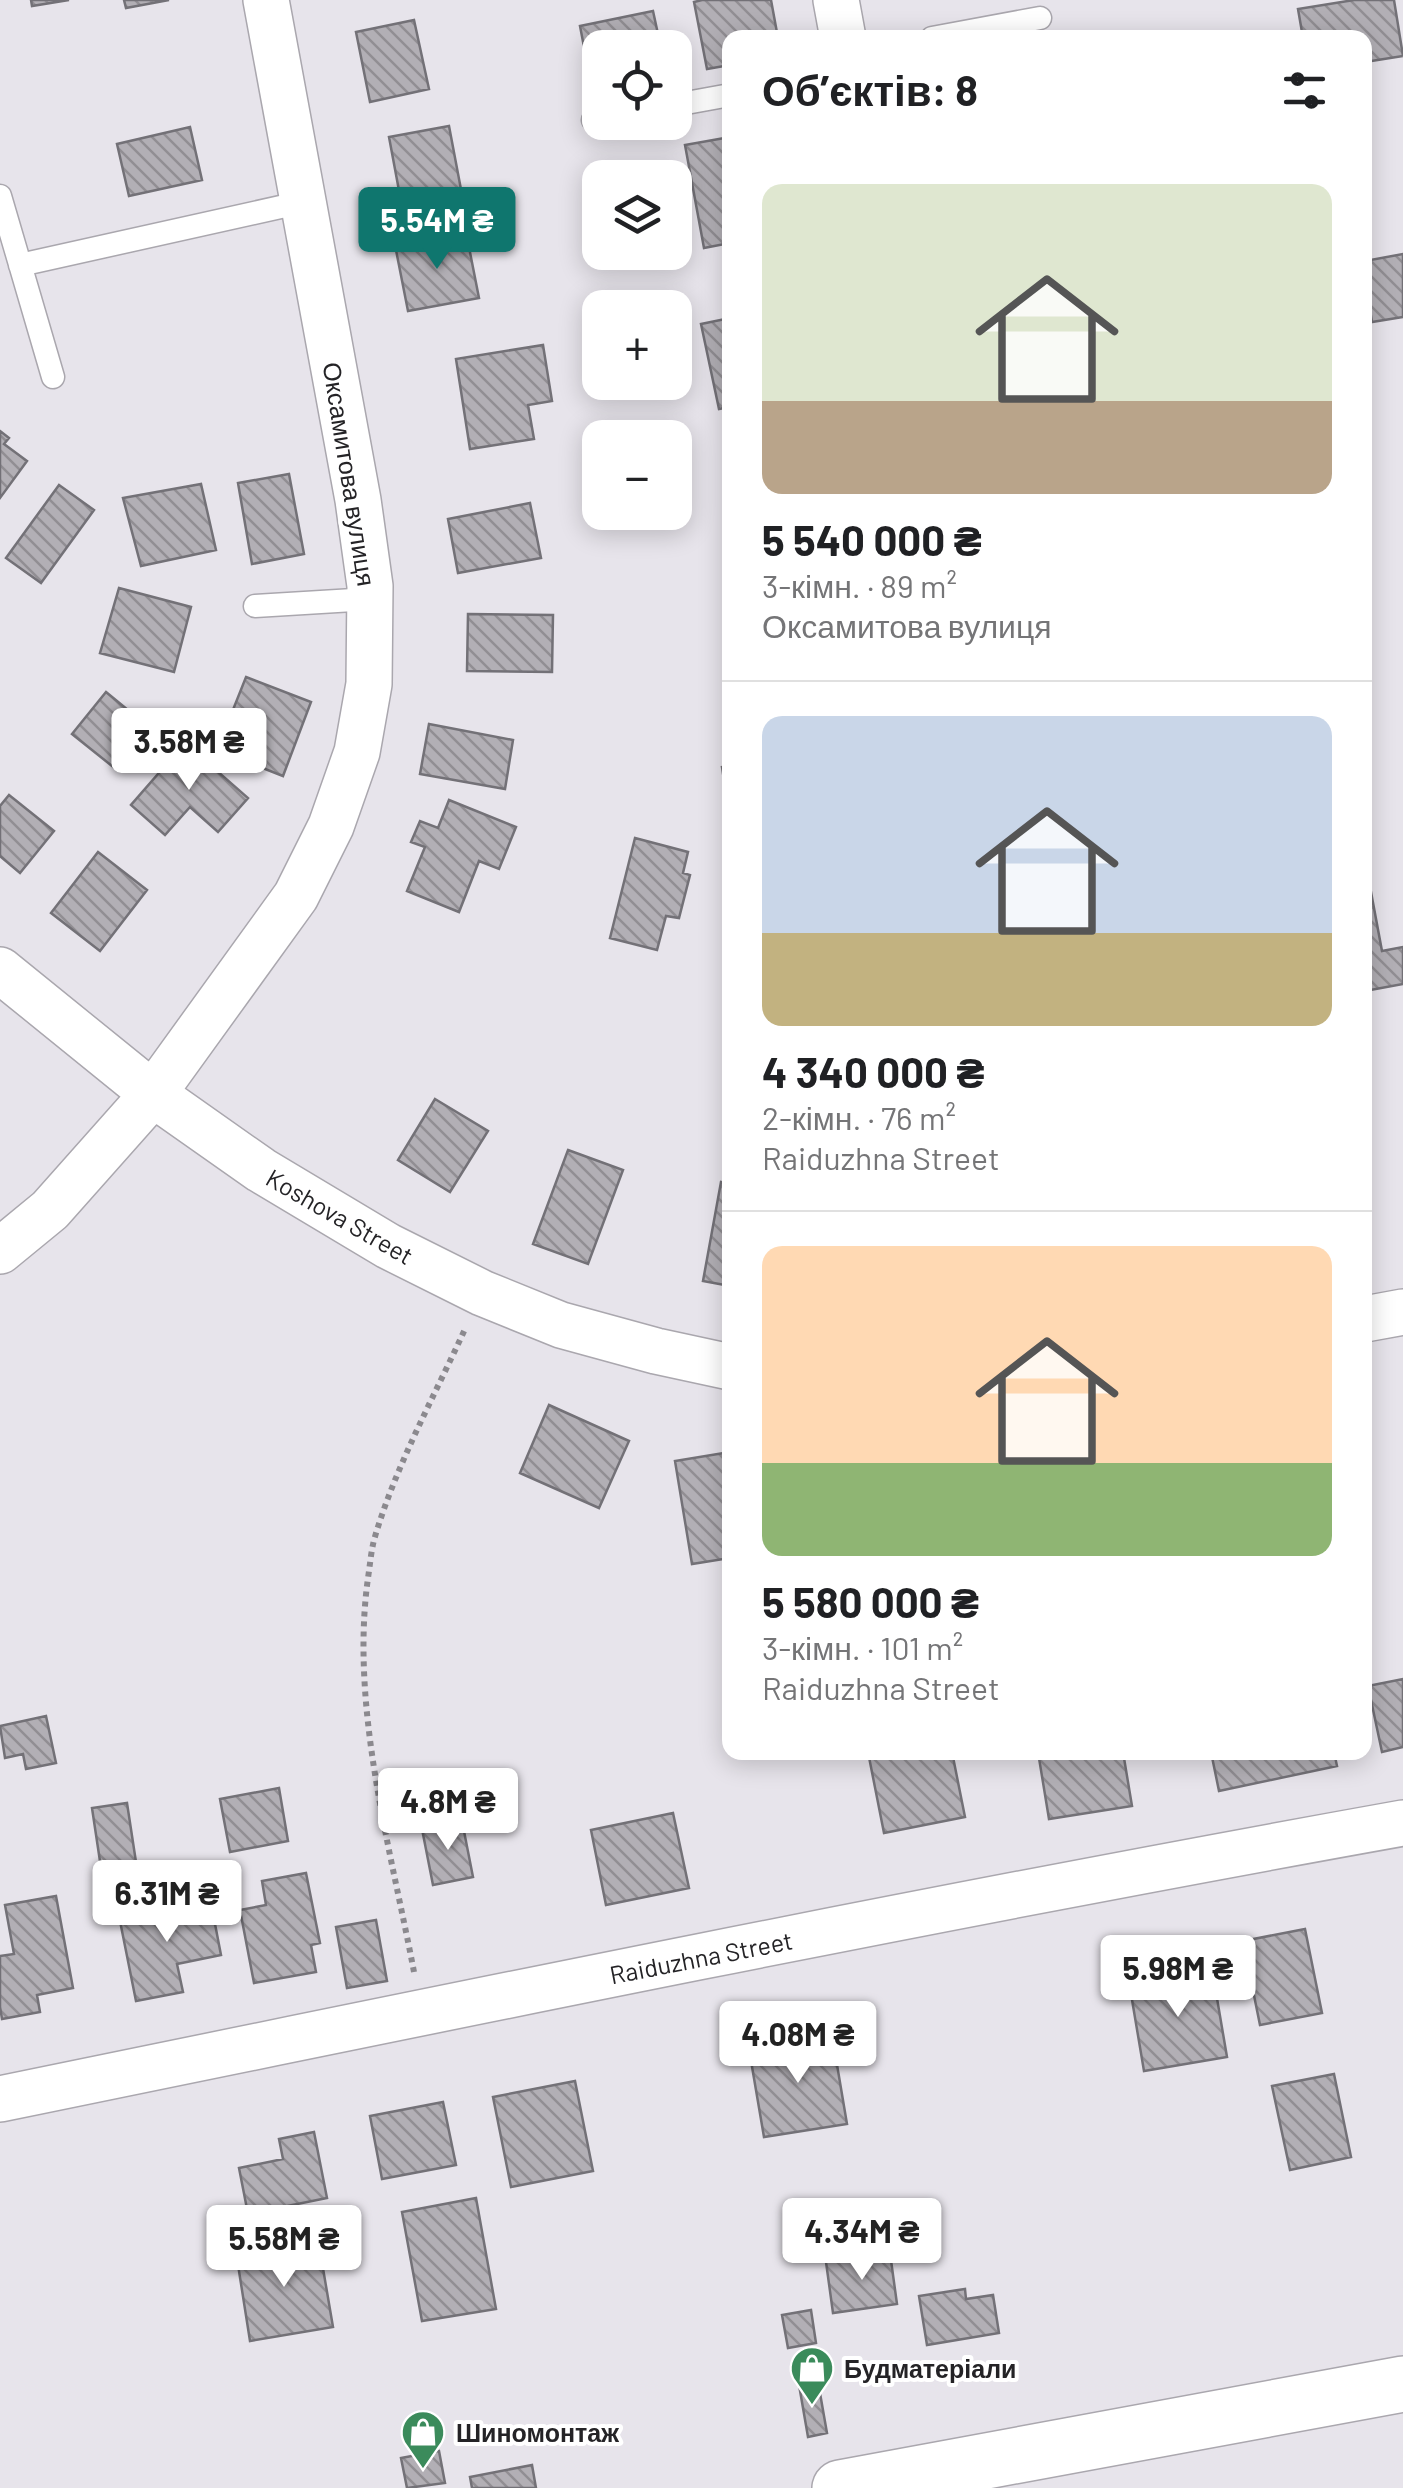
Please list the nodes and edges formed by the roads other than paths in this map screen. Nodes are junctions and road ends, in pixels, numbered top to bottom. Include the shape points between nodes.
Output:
1 (266, 0) edge
2 (836, 0) edge
3 (1040, 18) dead end
4 (842, 30) edge
5 (975, 30) edge
6 (722, 96) edge
7 (692, 102) edge
8 (0, 196) edge
9 (303, 202) junction
10 (20, 265) junction
11 (53, 377) dead end
12 (370, 599) junction
13 (255, 606) dead end
14 (0, 970) edge
15 (154, 1094) junction
16 (0, 1251) edge
17 (1403, 1312) edge
18 (1372, 1318) edge
19 (722, 1365) edge
20 (1403, 1823) edge
21 (0, 2099) edge
22 (1403, 2384) edge
23 (840, 2488) edge

1 - 9 street, Оксамитова вулиця
2 - 4 street
3 - 5 lane
6 - 7 lane
8 - 10 lane
9 - 10 lane
9 - 12 street, Оксамитова вулиця
10 - 11 lane
12 - 13 lane
12 - 15 street, Оксамитова вулиця via 369,684 357,752 331,826 296,896
14 - 15 street, Koshova Street
15 - 16 street, Оксамитова вулиця via 50,1210
15 - 19 street, Koshova Street via 261,1170 482,1293 561,1325
17 - 18 street
20 - 21 street, Raiduzhna Street via 1138,1870
22 - 23 main road

